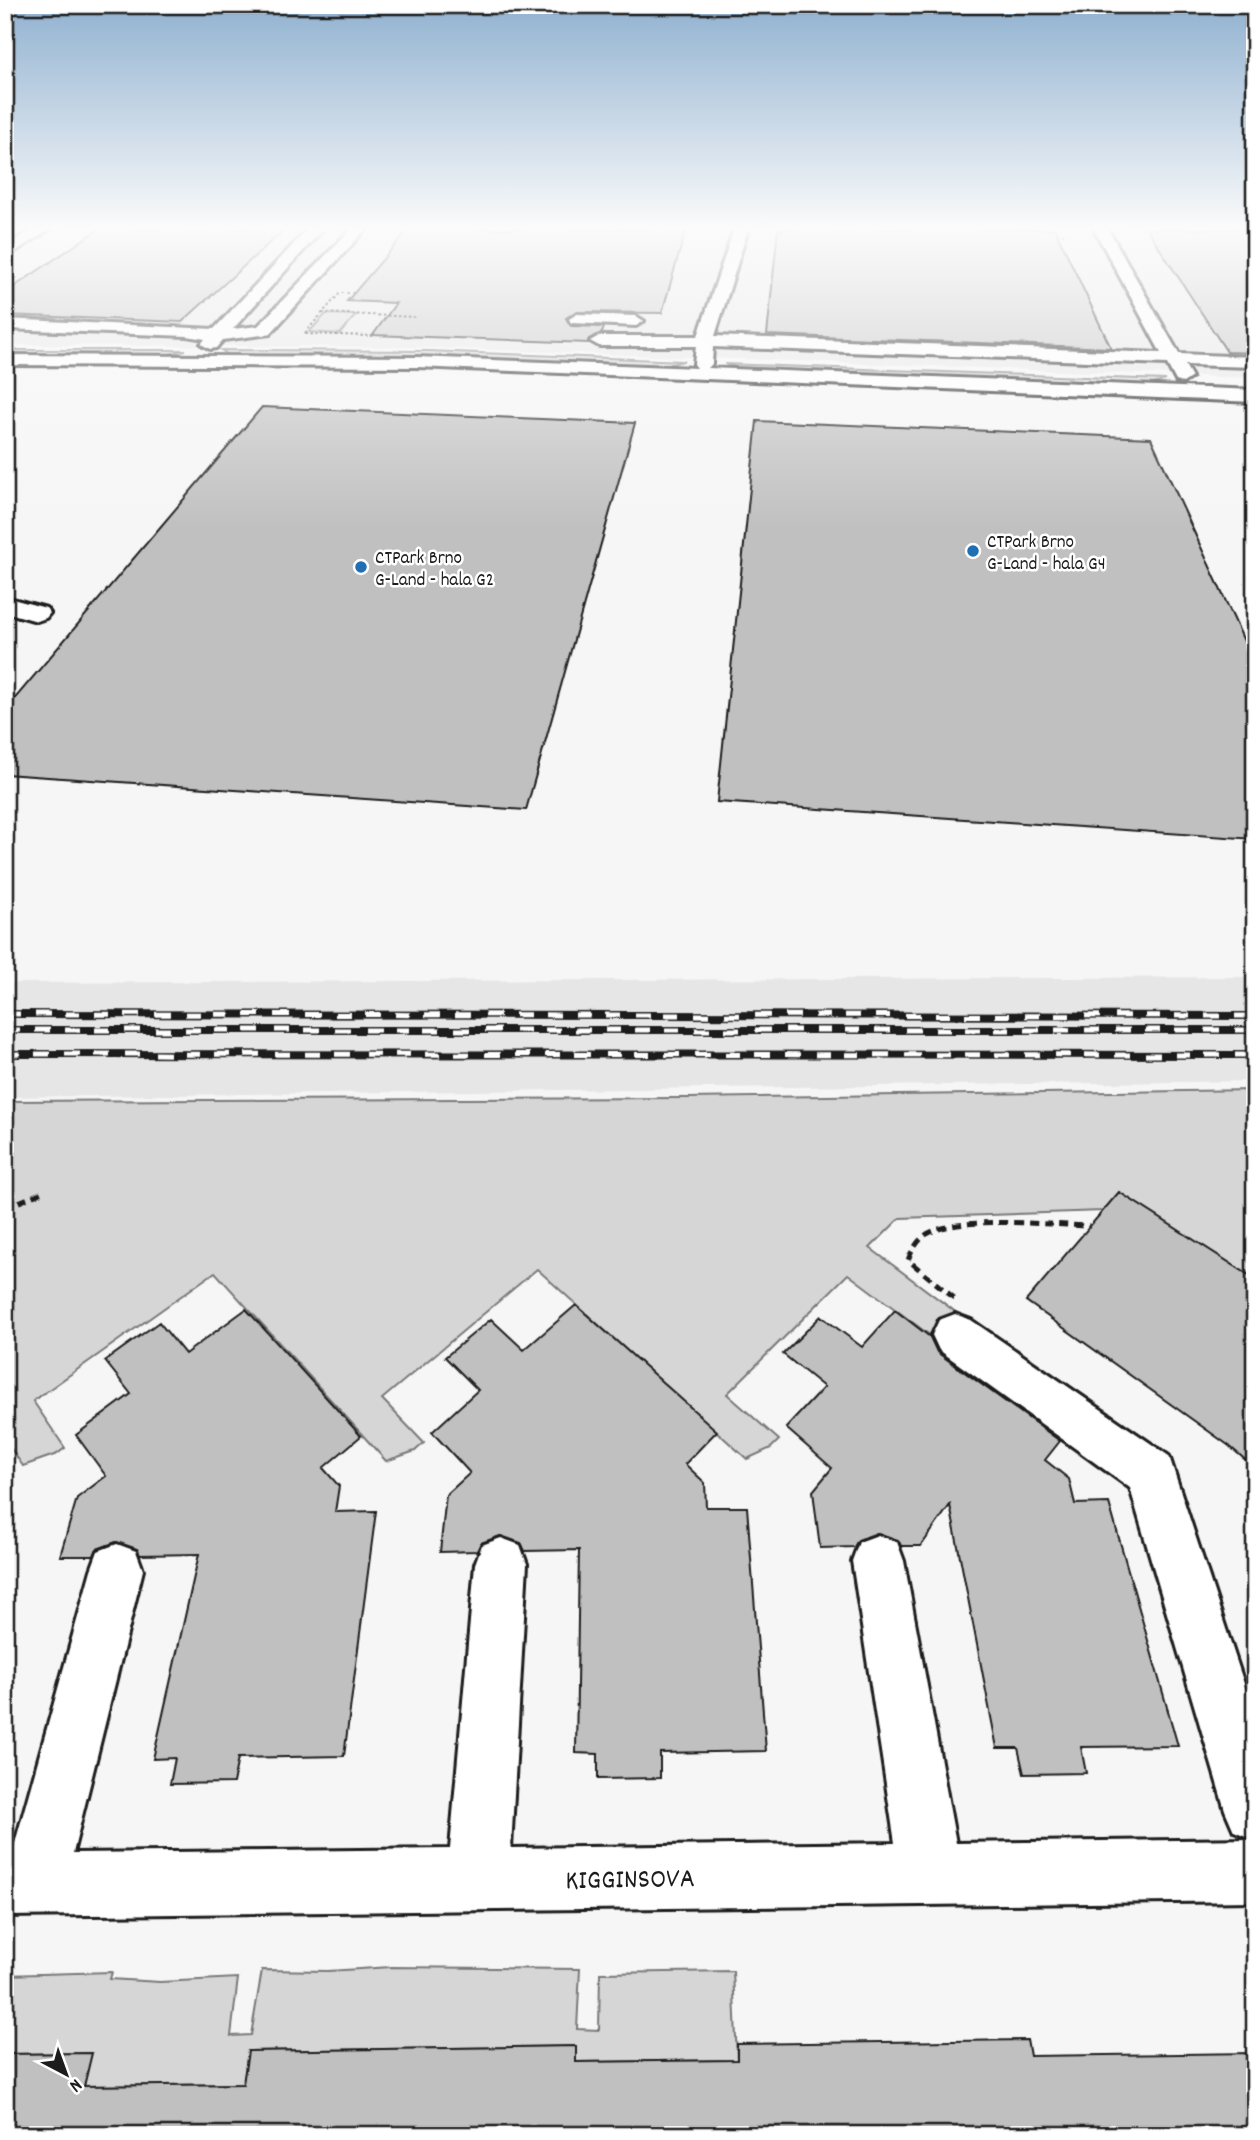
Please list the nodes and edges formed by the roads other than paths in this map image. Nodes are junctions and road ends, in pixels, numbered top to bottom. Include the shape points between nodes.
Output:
1 (132, 329) edge
2 (224, 329) edge
3 (265, 329) edge
4 (650, 329) edge
5 (709, 329) edge
6 (1156, 329) edge
7 (217, 336) junction
8 (653, 339) junction
9 (599, 341) dead end
10 (705, 341) junction
11 (1173, 359) junction
12 (5, 360) edge
13 (194, 361) junction
14 (1255, 362) edge
15 (702, 373) junction
16 (1192, 394) junction
17 (1255, 396) edge
18 (5, 604) edge
19 (37, 613) dead end
20 (955, 1335) road end
21 (878, 1561) dead end
22 (500, 1564) dead end
23 (117, 1570) dead end
24 (1255, 1810) edge
25 (1255, 1870) edge
26 (931, 1874) junction
27 (478, 1879) junction
28 (20, 1885) edge

1 - 7 street
2 - 7 street
3 - 7 street
4 - 8 street via 648,336
5 - 10 street
6 - 11 street
7 - 13 street
8 - 9 street
8 - 10 street
10 - 11 street
10 - 15 street
11 - 14 street
11 - 16 street
12 - 13 street
13 - 15 street via 417,362
15 - 16 street
16 - 17 street
18 - 19 street
20 - 24 street via 1151,1473
21 - 26 street
22 - 27 street
23 - 28 street
25 - 26 street, KIGGINSOVA
26 - 27 street, KIGGINSOVA
27 - 28 street, KIGGINSOVA

